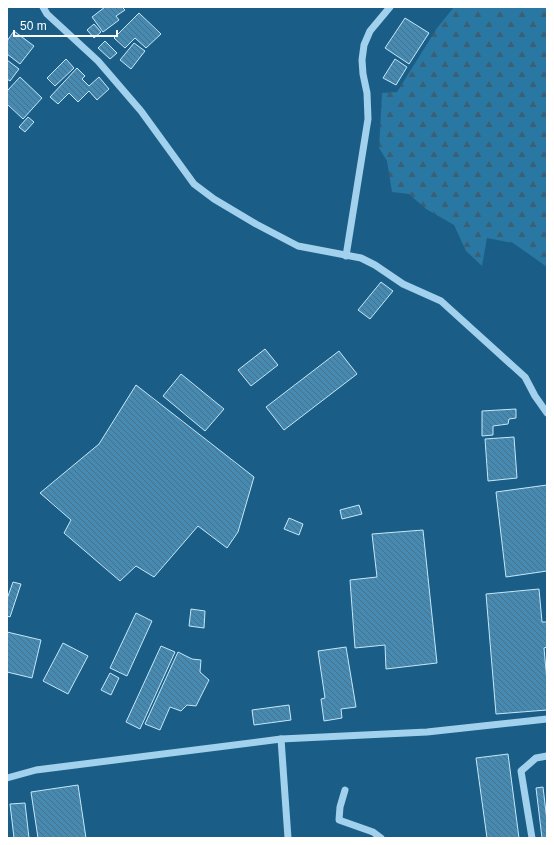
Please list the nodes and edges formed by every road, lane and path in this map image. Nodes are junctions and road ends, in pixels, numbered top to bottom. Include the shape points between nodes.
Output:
1 (43, 7) edge
2 (390, 7) edge
3 (346, 256) junction
4 (547, 413) edge
5 (547, 719) edge
6 (281, 739) junction
7 (547, 756) edge
8 (7, 778) edge
9 (345, 790) dead end
10 (288, 838) edge
11 (382, 838) edge
12 (532, 838) edge

1 - 3 street via 47,14 98,61 141,110 194,184 214,199 298,246
2 - 3 street via 370,31 364,45 362,60 368,119
3 - 4 street via 361,258 403,284 441,300 525,377
5 - 6 street via 427,732
6 - 8 street via 36,770
6 - 10 street
7 - 12 street via 536,758 521,771
9 - 11 street via 339,820 373,832

